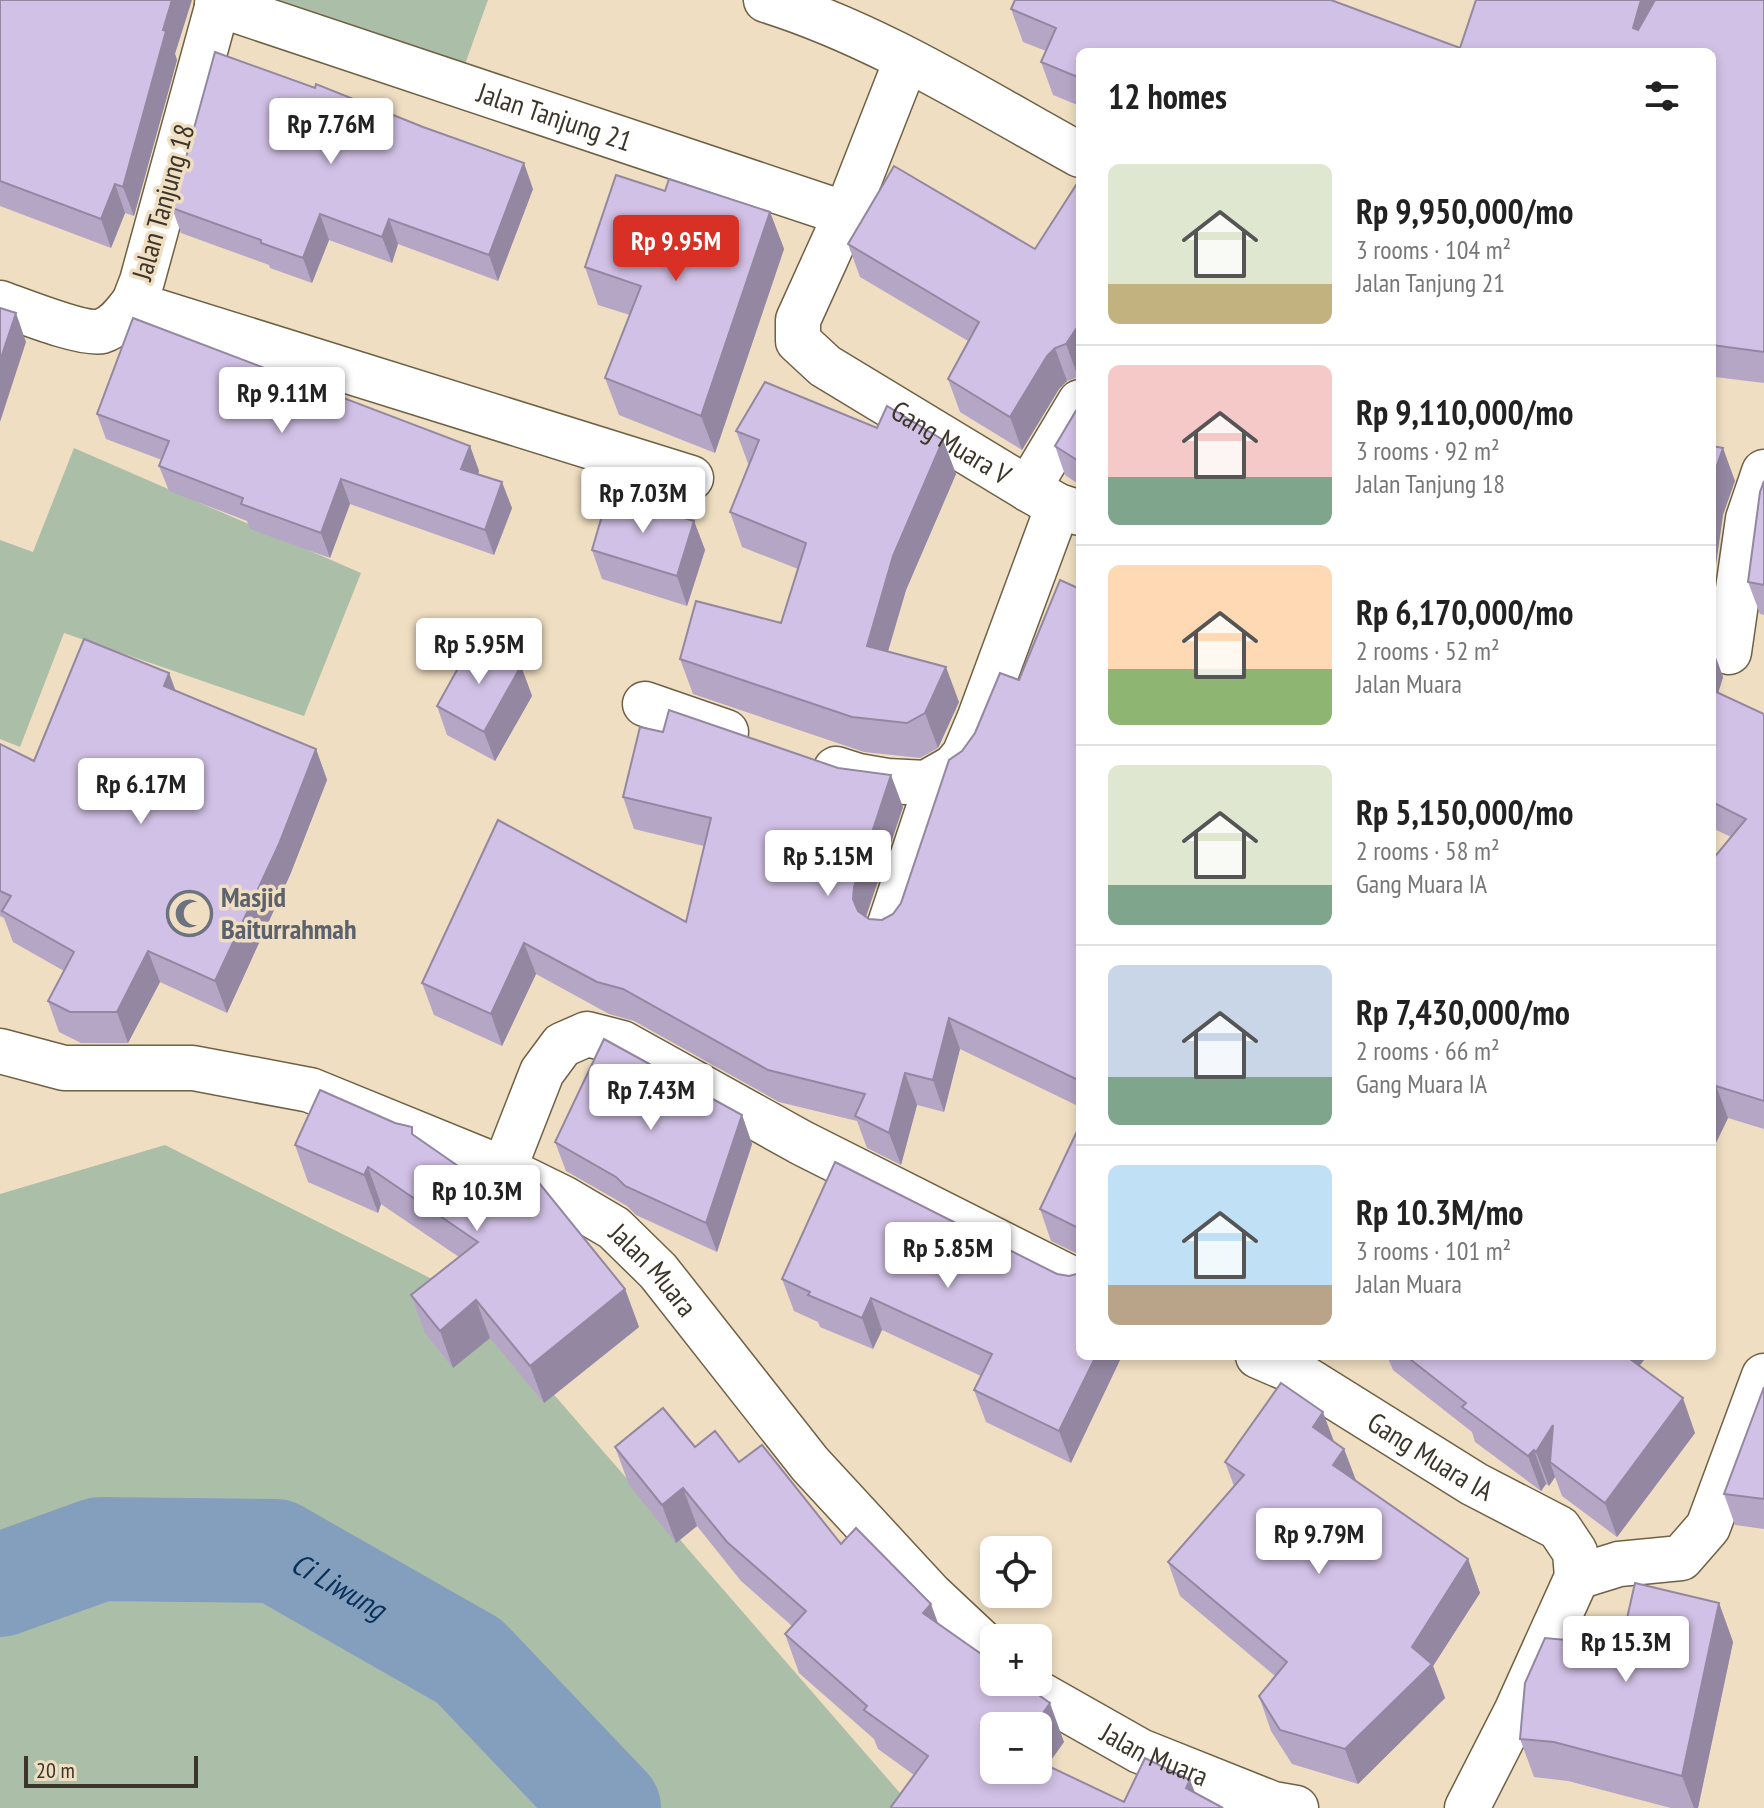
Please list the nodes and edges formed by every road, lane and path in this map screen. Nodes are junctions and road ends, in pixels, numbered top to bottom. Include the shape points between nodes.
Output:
1 (766, 0) edge
2 (218, 2) edge
3 (906, 61) junction
4 (1076, 153) edge
5 (846, 214) junction
6 (134, 302) junction
7 (0, 303) edge
8 (1076, 418) edge
9 (1764, 472) edge
10 (691, 478) dead end
11 (1055, 503) edge
12 (1735, 647) edge
13 (645, 704) dead end
14 (759, 743) edge
15 (801, 757) edge
16 (939, 777) junction
17 (889, 927) edge
18 (0, 1051) edge
19 (504, 1169) junction
20 (1076, 1281) edge
21 (1267, 1360) edge
22 (1764, 1376) edge
23 (1756, 1428) edge
24 (1577, 1577) junction
25 (980, 1641) edge
26 (1043, 1696) edge
27 (1281, 1807) edge
28 (1467, 1808) edge

1 - 3 street
2 - 5 street, Jalan Tanjung 21
2 - 6 street, Jalan Tanjung 18
3 - 4 street
3 - 5 street, Gang Muara V
5 - 11 street, Gang Muara V via 798,320 811,354
6 - 7 street via 119,322 101,332
6 - 10 street, Jalan Tanjung 18
8 - 11 street
9 - 12 street via 1748,519
11 - 16 street via 964,755
13 - 14 street
15 - 16 street via 887,781 926,783
16 - 17 street
18 - 19 street, Jalan Muara via 64,1068 193,1068 310,1090
19 - 20 street via 542,1072 562,1045 587,1034 622,1043 802,1143
19 - 25 street, Jalan Muara via 614,1228 647,1260 810,1464
21 - 24 street, Gang Muara IA via 1474,1484 1559,1528 1575,1552
22 - 23 street
23 - 24 street via 1708,1527 1681,1558 1619,1564
24 - 28 street
26 - 27 street, Jalan Muara via 1140,1751

